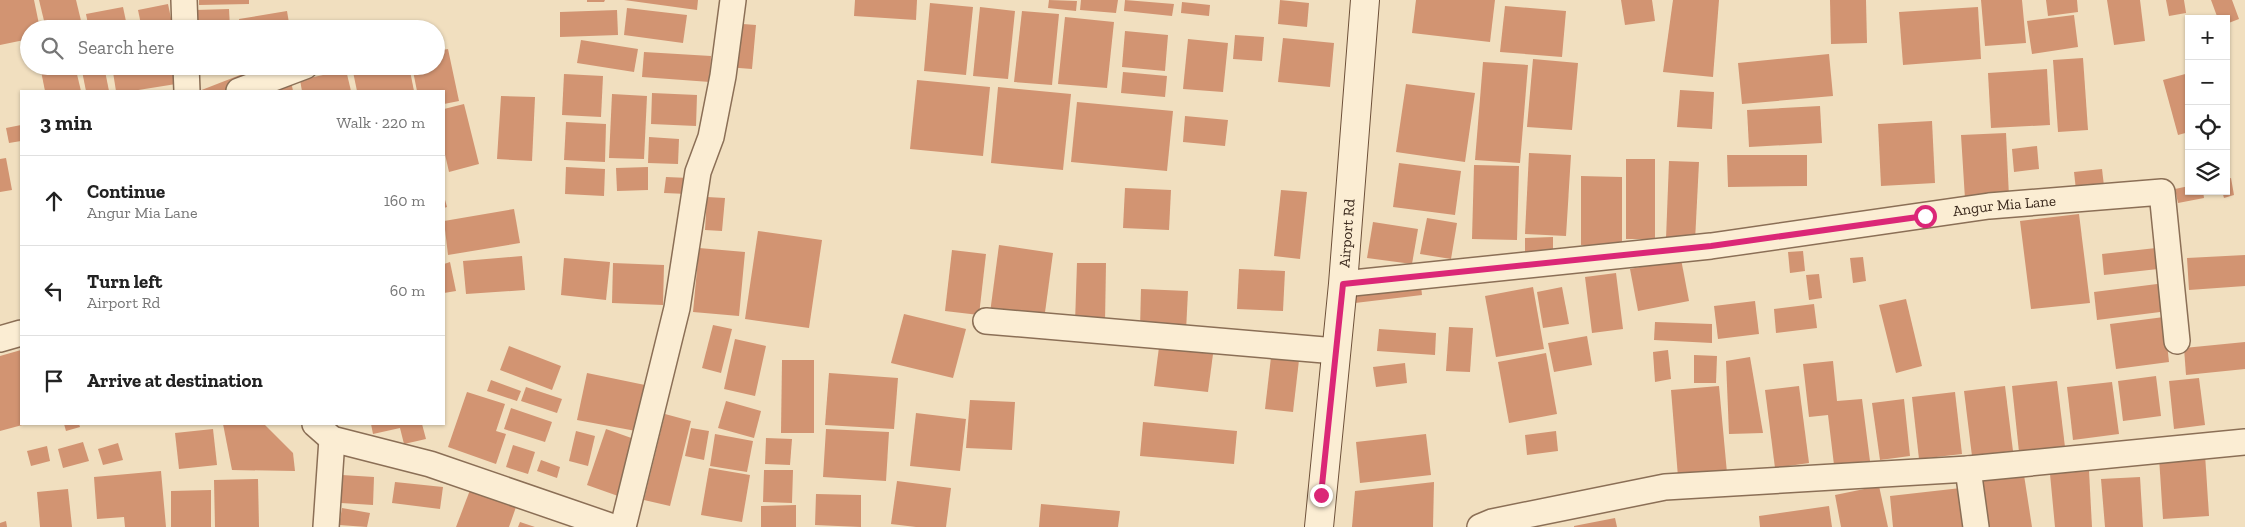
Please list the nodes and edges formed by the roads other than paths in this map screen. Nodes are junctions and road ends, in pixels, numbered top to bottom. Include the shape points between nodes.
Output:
1 (184, 0) edge
2 (734, 0) edge
3 (1365, 0) edge
4 (185, 20) edge
5 (186, 75) edge
6 (281, 75) edge
7 (187, 90) edge
8 (241, 90) edge
9 (1343, 284) junction
10 (986, 321) dead end
11 (20, 333) edge
12 (0, 339) edge
13 (2177, 341) dead end
14 (1336, 351) junction
15 (324, 431) edge
16 (2245, 442) edge
17 (1968, 469) junction
18 (326, 527) edge
19 (614, 527) edge
20 (624, 527) edge
21 (1319, 527) edge
22 (1480, 527) edge
23 (1976, 527) edge

1 - 4 street
2 - 20 street via 711,137 698,172 677,308
3 - 9 main road, Airport Rd
5 - 7 street
6 - 8 street
9 - 13 street, Angur Mia Lane via 1711,246 1989,206 2162,192
9 - 14 main road, Airport Rd
10 - 14 street
11 - 12 street
14 - 21 main road, Airport Rd
15 - 18 street
15 - 19 street
16 - 17 street
17 - 22 street via 1665,488
17 - 23 street

